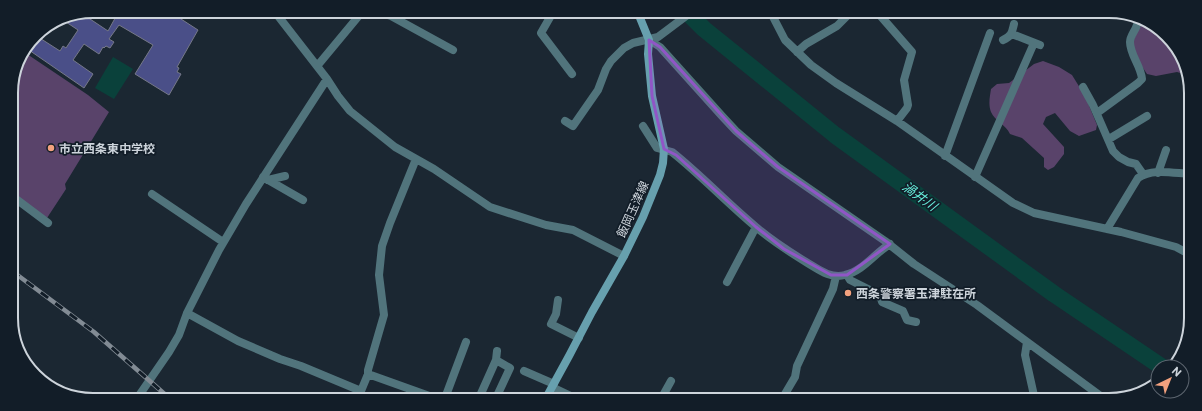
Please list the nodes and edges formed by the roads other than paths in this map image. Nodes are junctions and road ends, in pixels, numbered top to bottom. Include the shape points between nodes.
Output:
1 (280, 18) edge
2 (357, 18) edge
3 (395, 18) edge
4 (550, 18) edge
5 (640, 18) edge
6 (684, 18) edge
7 (774, 18) edge
8 (845, 18) edge
9 (882, 18) edge
10 (1014, 24) dead end
11 (1138, 24) edge
12 (990, 33) dead end
13 (1012, 34) junction
14 (649, 40) junction
15 (1003, 40) dead end
16 (453, 50) dead end
17 (797, 52) junction
18 (318, 65) junction
19 (572, 74) dead end
20 (327, 79) junction
21 (1083, 87) dead end
22 (1097, 113) junction
23 (1147, 116) dead end
24 (565, 121) dead end
25 (897, 121) junction
26 (643, 126) dead end
27 (1109, 139) junction
28 (664, 149) junction
29 (1166, 150) dead end
30 (945, 156) junction
31 (416, 159) junction
32 (1158, 172) junction
33 (1143, 174) junction
34 (1184, 174) edge
35 (285, 176) dead end
36 (976, 177) junction
37 (266, 178) junction
38 (152, 194) dead end
39 (18, 200) edge
40 (303, 200) dead end
41 (48, 223) dead end
42 (756, 227) junction
43 (1106, 229) junction
44 (223, 242) junction
45 (890, 244) junction
46 (1184, 252) edge
47 (624, 256) junction
48 (847, 275) junction
49 (836, 276) junction
50 (727, 282) dead end
51 (558, 300) dead end
52 (187, 312) junction
53 (916, 322) dead end
54 (579, 338) junction
55 (466, 342) dead end
56 (1027, 342) junction
57 (497, 351) dead end
58 (496, 360) junction
59 (524, 370) dead end
60 (368, 374) junction
61 (671, 381) dead end
62 (553, 385) junction
63 (141, 393) edge
64 (359, 393) edge
65 (361, 393) edge
66 (421, 393) edge
67 (447, 393) edge
68 (481, 393) edge
69 (498, 393) edge
70 (549, 393) edge
71 (567, 393) edge
72 (664, 393) edge
73 (786, 393) edge
74 (1033, 393) edge
75 (1096, 393) edge

1 - 18 street
2 - 18 street
3 - 16 street
4 - 19 street via 541,33
5 - 14 main road, 飯岡玉津線
6 - 14 street via 658,38
7 - 17 street via 785,40
8 - 17 street
9 - 25 street via 912,52 904,80 908,105
10 - 13 street
11 - 22 street via 1130,40 1142,79
12 - 30 street
13 - 15 street
13 - 36 street via 1037,44
14 - 24 street via 633,43 624,48 611,61 598,90 573,126
14 - 28 main road, 飯岡玉津線 via 652,96
14 - 45 street via 660,47 736,131 778,167
17 - 25 street via 836,83
18 - 20 street
20 - 31 street via 350,111 395,147
20 - 37 street
21 - 22 street
22 - 27 street
23 - 27 street
25 - 30 street
26 - 28 street via 657,148
27 - 33 street via 1113,151 1119,157 1136,164
28 - 42 street via 676,155
28 - 47 main road, 飯岡玉津線 via 663,164 644,217
29 - 32 street
30 - 36 street
31 - 47 street via 490,208 546,226 573,230
31 - 60 street via 382,246 379,275 384,315
32 - 33 street
32 - 34 street
33 - 43 street
35 - 37 street
36 - 43 street via 1024,209
37 - 40 street
37 - 44 street
38 - 44 street
39 - 41 street
42 - 49 street via 784,249 825,274
42 - 50 street
43 - 46 street
44 - 52 street
45 - 48 street
45 - 56 street via 914,264 977,305
47 - 54 main road, 飯岡玉津線
48 - 49 street
48 - 53 street via 850,280 880,295 882,302 903,311 908,320
49 - 73 street via 833,289
51 - 54 street via 551,324
52 - 63 street via 169,352
52 - 64 street via 238,341
54 - 62 main road, 飯岡玉津線
55 - 67 street
56 - 74 street via 1025,355
56 - 75 street
57 - 58 street
58 - 68 street
58 - 69 street via 510,368
59 - 62 street
60 - 65 street
60 - 66 street
61 - 72 street
62 - 70 main road, 飯岡玉津線
62 - 71 street

